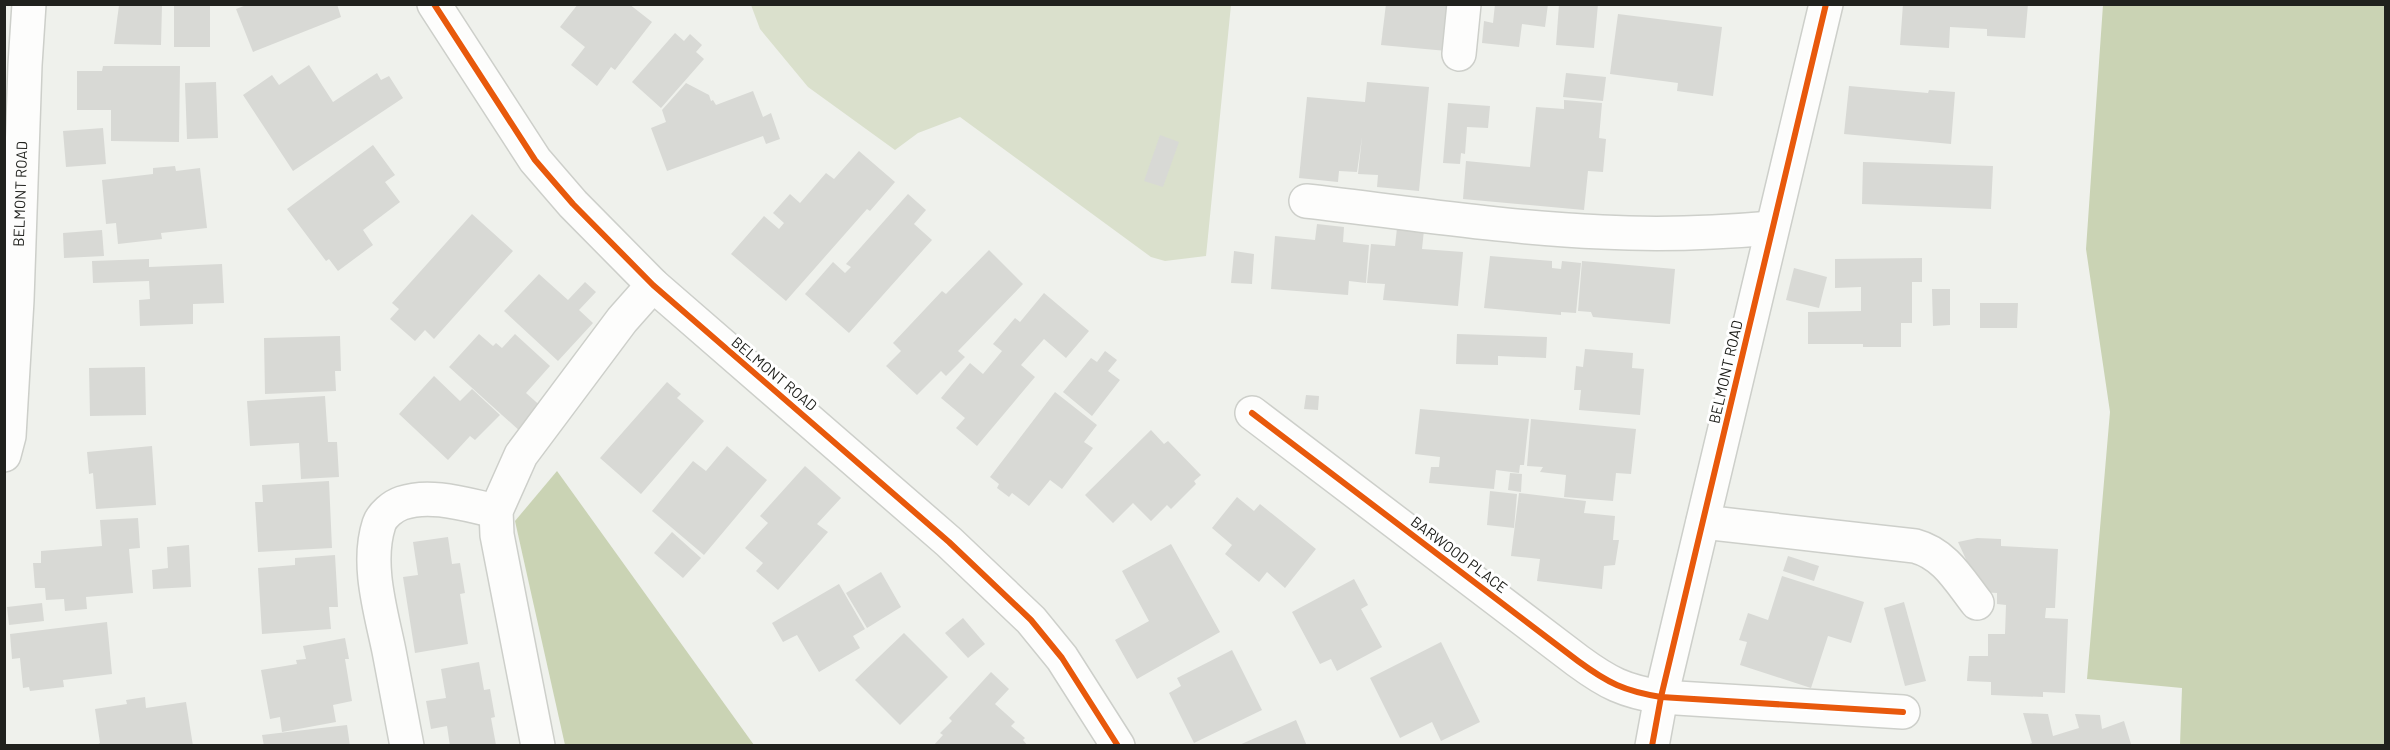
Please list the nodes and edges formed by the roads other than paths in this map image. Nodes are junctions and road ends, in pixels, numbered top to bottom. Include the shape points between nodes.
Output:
1 (29, 4) edge
2 (434, 4) edge
3 (1464, 4) edge
4 (1826, 4) edge
5 (1459, 54) dead end
6 (1306, 201) dead end
7 (1772, 228) junction
8 (653, 285) junction
9 (1252, 413) dead end
10 (4, 455) edge
11 (496, 511) junction
12 (1703, 522) junction
13 (1977, 603) dead end
14 (1661, 698) junction
15 (1903, 712) dead end
16 (407, 746) edge
17 (538, 746) edge
18 (1118, 746) edge
19 (1652, 746) edge

1 - 10 street, BELMONT ROAD via 17,300 9,436
2 - 8 street, BELMONT ROAD via 536,160 573,204
3 - 5 street
4 - 7 street, BELMONT ROAD
6 - 7 street via 1604,232
7 - 12 street, BELMONT ROAD
8 - 11 street via 622,320 521,455
8 - 18 street, BELMONT ROAD via 949,542 1031,620 1062,658
9 - 14 street, BARWOOD PLACE via 1604,680 1622,689
11 - 16 street via 418,499 400,503 386,513 379,526 374,553 377,594
11 - 17 street via 497,535
12 - 13 street via 1928,549 1944,560
12 - 14 street, BELMONT ROAD
14 - 15 street, BARWOOD PLACE
14 - 19 street, BELMONT ROAD

